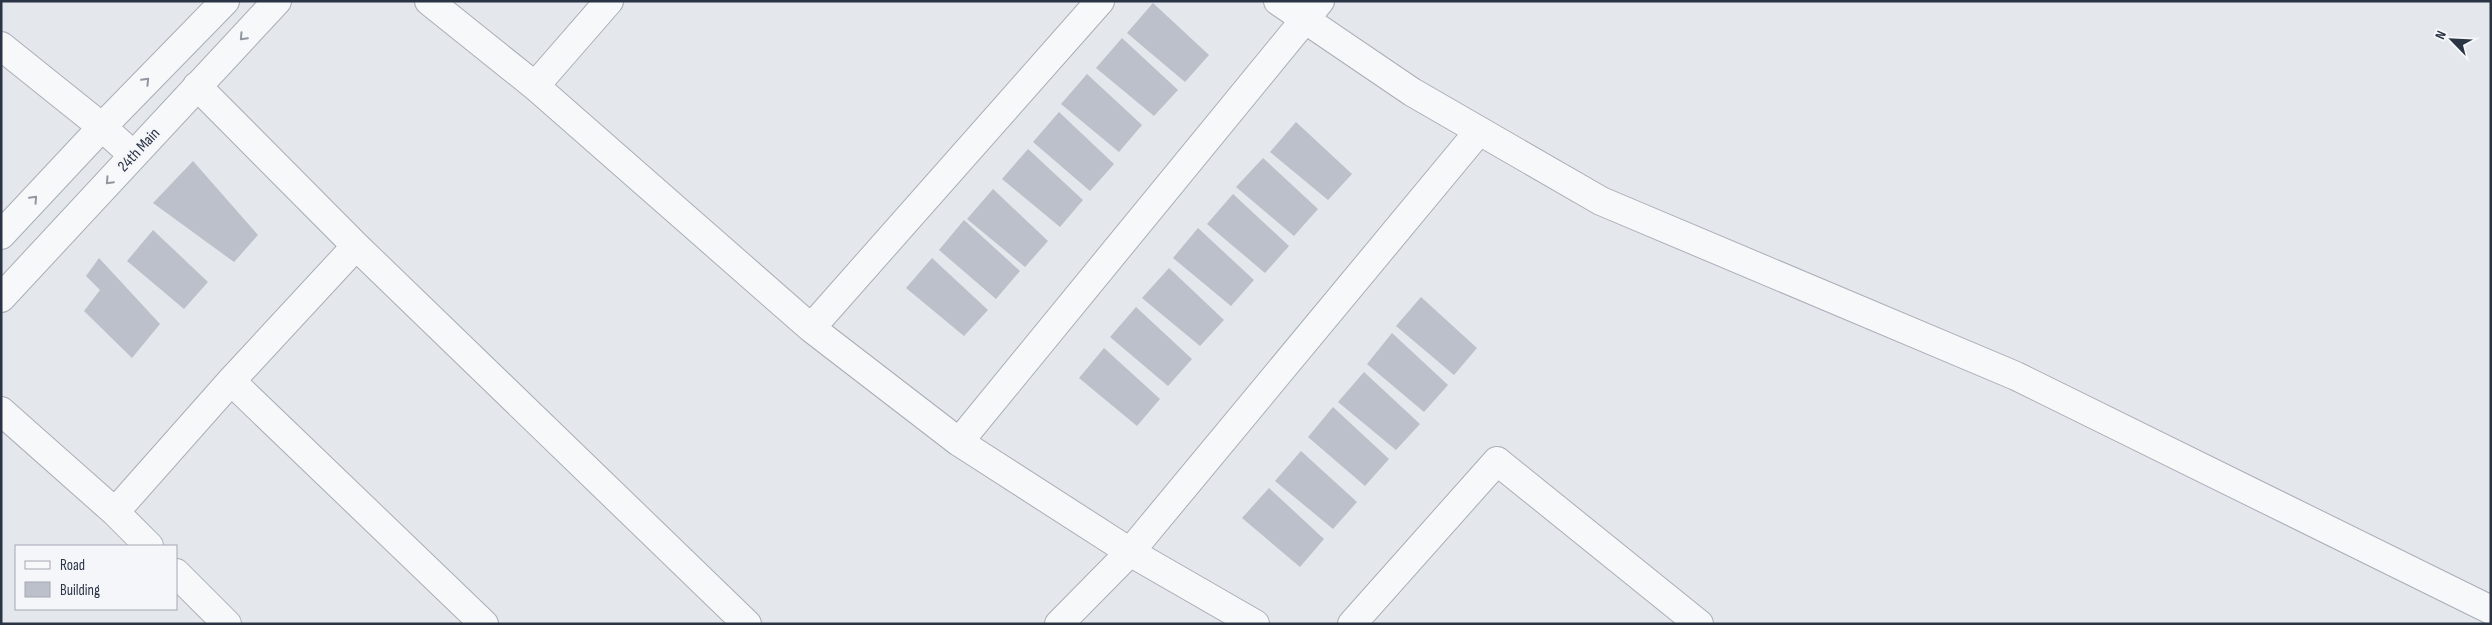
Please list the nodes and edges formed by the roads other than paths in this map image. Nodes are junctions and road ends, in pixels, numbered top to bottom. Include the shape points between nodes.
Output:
1 (225, 1) edge
2 (277, 1) edge
3 (429, 1) edge
4 (609, 1) edge
5 (1100, 1) edge
6 (1278, 1) edge
7 (1312, 10) edge
8 (1, 46) edge
9 (197, 86) junction
10 (535, 86) junction
11 (102, 127) junction
12 (1479, 131) junction
13 (133, 155) junction
14 (1, 235) edge
15 (356, 246) junction
16 (1, 298) edge
17 (811, 328) junction
18 (231, 381) junction
19 (1, 411) edge
20 (960, 442) junction
21 (115, 512) junction
22 (149, 545) edge
23 (1130, 552) junction
24 (178, 575) edge
25 (2491, 610) edge
26 (228, 624) edge
27 (484, 624) edge
28 (747, 624) edge
29 (1059, 624) edge
30 (1255, 624) edge
31 (1352, 624) edge
32 (1699, 624) edge

11 -> 1 street
2 -> 9 street, 24th Main
3 - 10 street
4 - 10 street
5 - 17 street
6 - 7 street
7 - 12 street via 1412,92
7 - 20 street
8 - 11 street
9 - 13 street, 24th Main
9 - 15 street
10 - 17 street
11 - 13 street
14 -> 11 street
12 - 23 street
12 - 25 street via 1601,200 2016,376
13 -> 16 street, 24th Main
15 - 18 street
15 - 28 street
17 - 20 street
18 - 21 street
18 - 27 street
19 - 21 street
20 - 23 street
21 - 22 street
23 - 29 street
23 - 30 street
24 - 26 street
31 - 32 street via 1497,460

